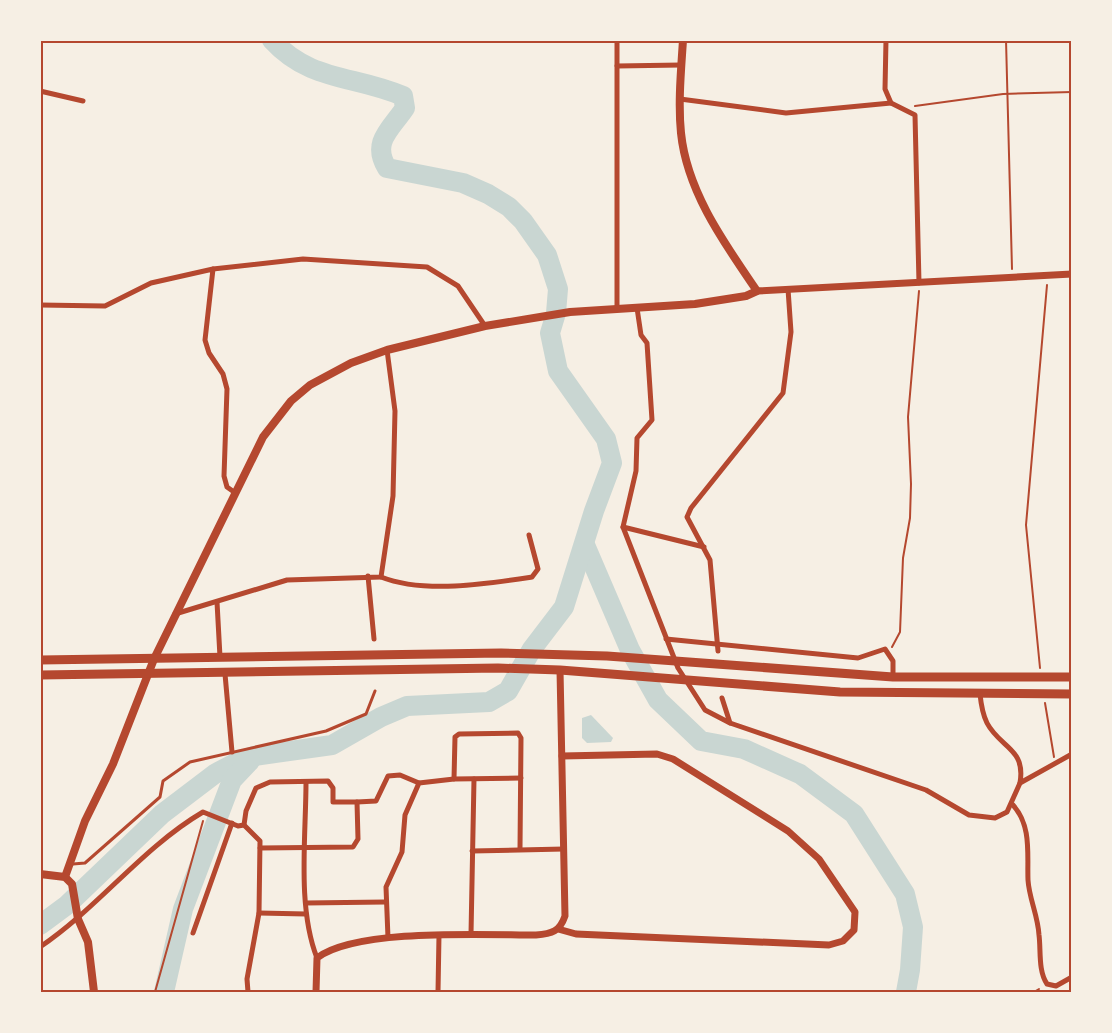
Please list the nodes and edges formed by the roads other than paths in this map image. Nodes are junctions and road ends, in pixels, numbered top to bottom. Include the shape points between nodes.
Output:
1 (617, 40) edge
2 (683, 40) edge
3 (886, 40) edge
4 (681, 65) junction
5 (617, 66) junction
6 (40, 91) edge
7 (680, 99) junction
8 (83, 101) dead end
9 (891, 103) junction
10 (213, 269) junction
11 (1071, 274) edge
12 (920, 283) junction
13 (788, 289) junction
14 (757, 291) junction
15 (40, 305) edge
16 (637, 308) junction
17 (617, 309) junction
18 (485, 326) junction
19 (387, 350) junction
20 (234, 492) junction
21 (623, 527) junction
22 (529, 535) dead end
23 (704, 547) junction
24 (368, 576) junction
25 (381, 577) junction
26 (217, 602) junction
27 (176, 614) junction
28 (374, 639) dead end
29 (666, 639) junction
30 (717, 647) junction
31 (220, 657) junction
32 (154, 659) junction
33 (40, 660) edge
34 (560, 670) junction
35 (225, 674) junction
36 (40, 675) edge
37 (147, 675) junction
38 (893, 677) junction
39 (1071, 677) edge
40 (375, 691) dead end
41 (980, 694) junction
42 (1071, 694) edge
43 (723, 698) dead end
44 (730, 723) junction
45 (232, 752) junction
46 (1071, 754) edge
47 (562, 756) junction
48 (521, 778) junction
49 (454, 779) junction
50 (474, 779) junction
51 (306, 782) junction
52 (419, 783) junction
53 (1020, 783) junction
54 (357, 802) junction
55 (1013, 805) junction
56 (232, 823) junction
57 (244, 825) junction
58 (260, 848) junction
59 (306, 848) junction
60 (520, 849) junction
61 (564, 849) junction
62 (472, 851) junction
63 (71, 864) junction
64 (40, 874) edge
65 (68, 881) junction
66 (386, 902) junction
67 (306, 903) junction
68 (259, 913) junction
69 (306, 914) junction
70 (78, 916) junction
71 (558, 929) junction
72 (194, 933) dead end
73 (471, 934) junction
74 (439, 935) junction
75 (388, 938) junction
76 (40, 947) edge
77 (317, 958) junction
78 (1071, 977) edge
79 (94, 993) edge
80 (248, 993) edge
81 (316, 993) edge
82 (438, 993) edge

1 - 5 street
2 - 4 main road
3 - 9 street via 885,89
4 - 5 street
4 - 7 main road
5 - 17 street
6 - 8 street
7 - 9 street via 786,113
7 - 14 main road via 681,134 694,182 723,241
9 - 12 street via 915,115
10 - 15 street via 151,284 105,306
10 - 18 street via 303,259 427,267 458,286
10 - 20 street via 205,340 227,389 224,476 227,487
11 - 12 street
12 - 13 street
13 - 14 street
13 - 23 street via 791,332 783,393 691,508 689,525
14 - 16 main road via 695,304
16 - 17 main road
16 - 21 street via 641,335 647,343 652,420 637,438 636,471
17 - 18 main road via 570,312
18 - 19 main road
19 - 20 main road via 326,375 291,400 263,437
19 - 25 street via 395,411 393,496
20 - 27 main road
21 - 23 street
21 - 29 street
22 - 25 street via 538,569 532,577 479,585 397,583
23 - 30 street via 710,560
24 - 25 street
24 - 26 street via 287,580
24 - 28 street
26 - 27 street
26 - 31 street
27 - 32 main road
29 - 30 street
29 - 44 street via 678,668 705,710
30 - 38 street via 858,658 879,649 889,652
31 - 32 highway
31 - 38 highway via 546,654
32 - 33 highway
32 - 37 main road
34 - 35 highway
34 - 41 highway via 840,692
34 - 47 street
35 - 37 highway
35 - 45 street
36 - 37 highway
37 - 63 main road via 113,764 85,821
38 - 39 highway
40 - 45 lane via 366,714 326,731
41 - 42 highway
41 - 53 street via 987,724 1018,756
43 - 44 street
44 - 55 street via 926,790 980,818 995,818
45 - 63 lane via 190,762 163,781 160,797 85,863
46 - 53 street
47 - 61 street
47 - 71 street via 657,754 673,759 788,831 819,860 855,912 854,930 843,941 829,945 576,934
48 - 49 street via 518,733 459,734 455,737
48 - 50 street
48 - 60 street
49 - 50 street
49 - 52 street
50 - 62 street
51 - 54 street via 328,781 333,788 333,802
51 - 57 street via 270,782 256,788
51 - 59 street
52 - 54 street via 388,776 376,801
52 - 66 street via 405,815 402,852 386,887
53 - 55 street
54 - 59 street via 358,839 354,847
55 - 78 street via 1020,813 1030,851 1028,881 1039,931 1042,977 1047,984 1056,986
56 - 57 street
56 - 70 street via 203,812 182,824
56 - 72 street
57 - 58 street via 260,841
58 - 59 street
58 - 68 street
59 - 67 street
60 - 61 street
60 - 62 street
61 - 71 street via 566,916
62 - 73 street
63 - 65 main road
64 - 65 main road
65 - 70 main road
66 - 67 street
66 - 75 street
67 - 69 street
68 - 69 street
68 - 80 street
69 - 77 street
70 - 76 street
70 - 79 main road via 88,942
71 - 73 street via 536,935
73 - 74 street
74 - 75 street
74 - 82 street
75 - 77 street via 327,951
77 - 81 street

